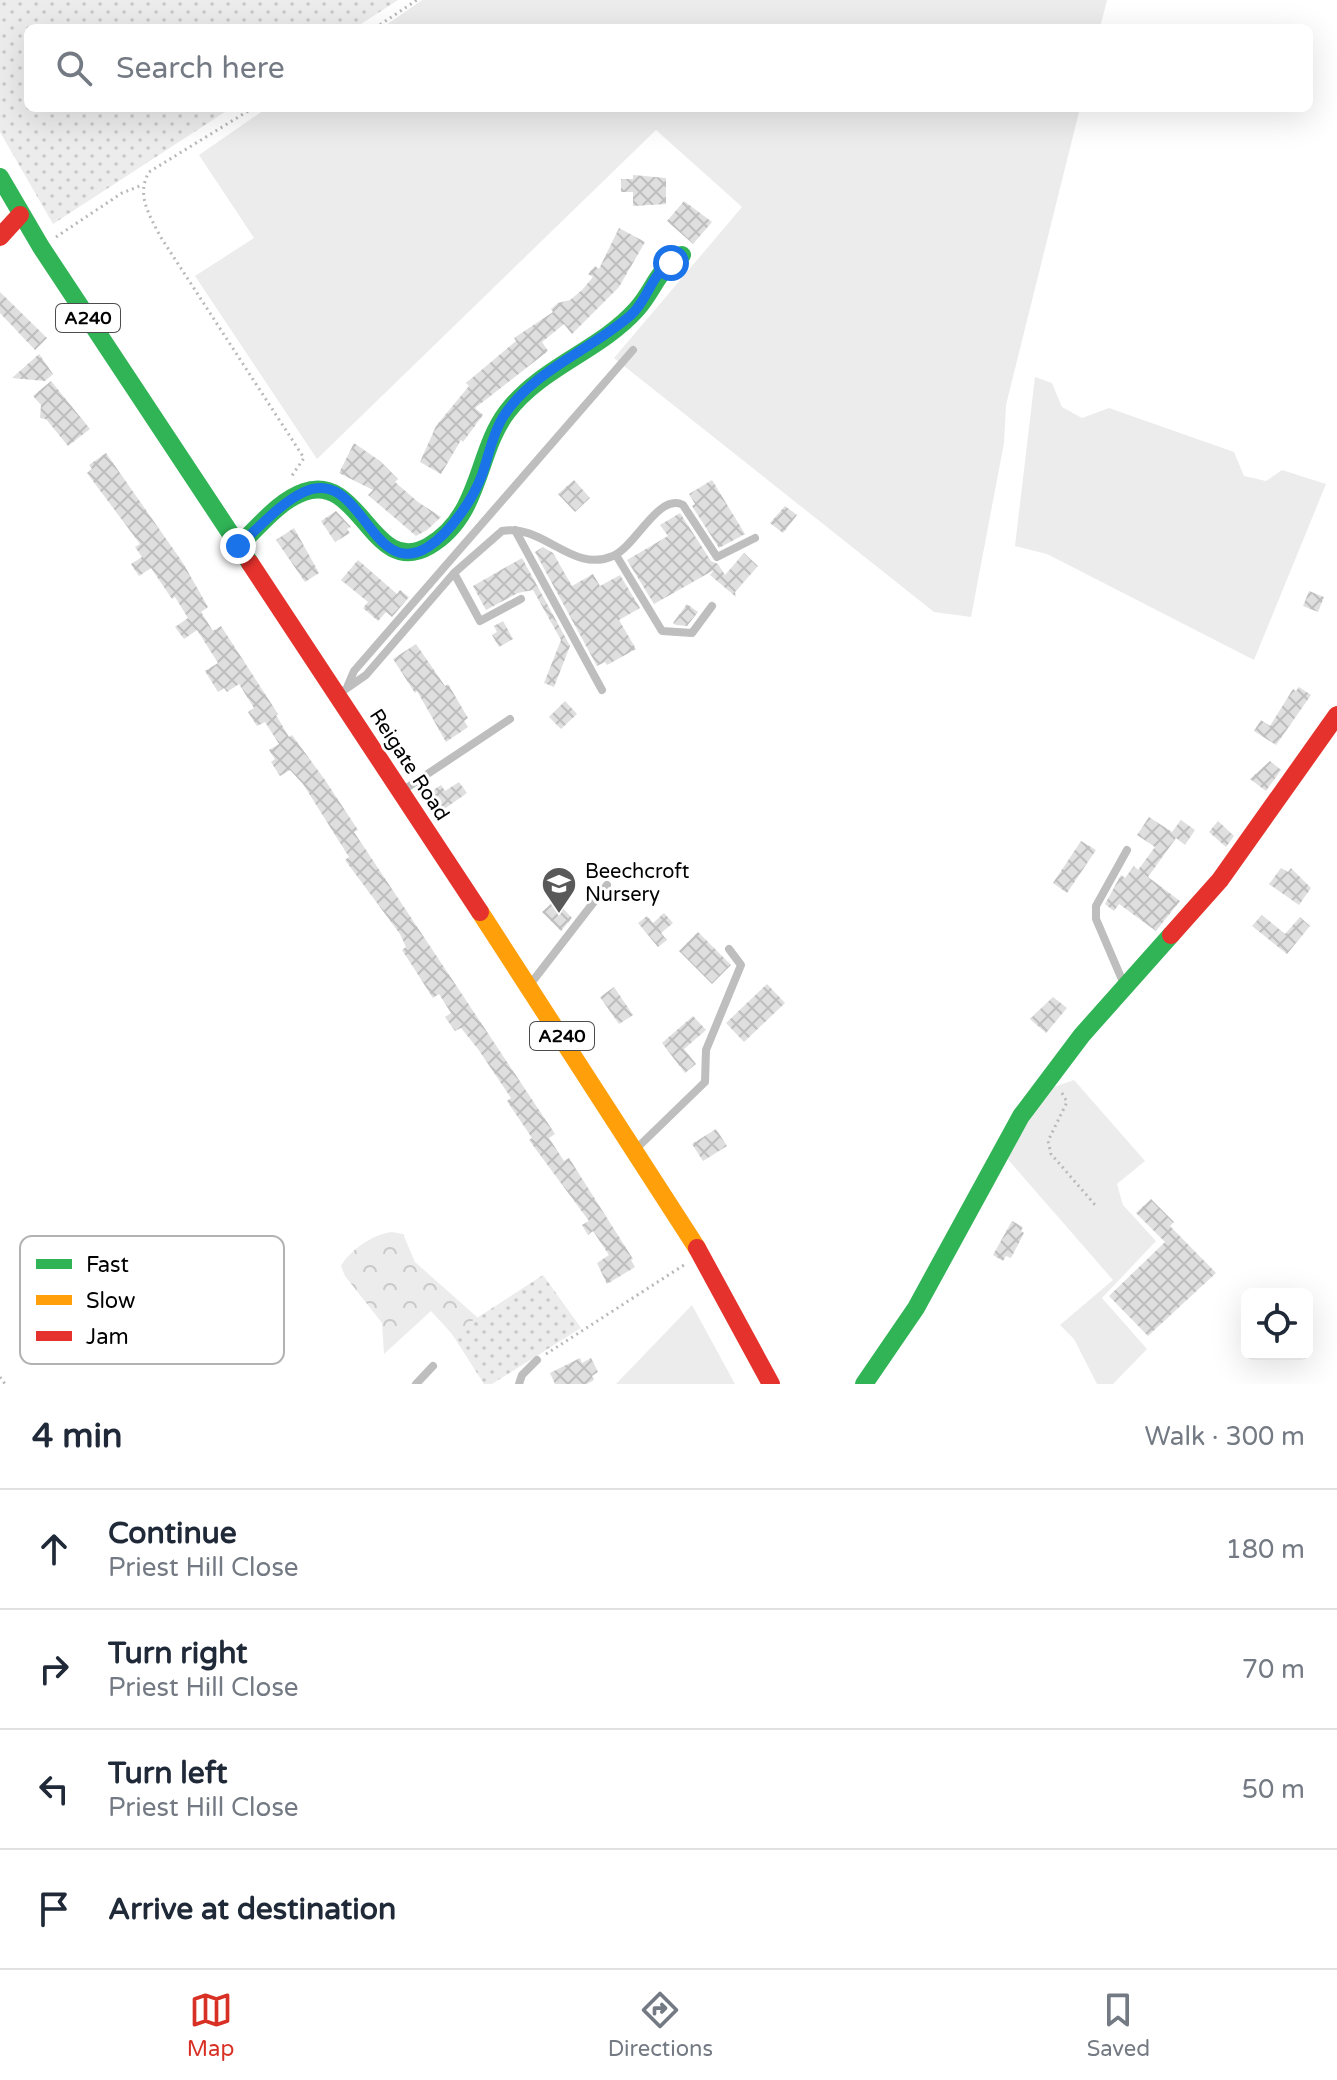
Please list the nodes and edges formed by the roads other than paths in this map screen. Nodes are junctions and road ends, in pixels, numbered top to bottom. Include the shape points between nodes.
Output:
1 (0, 177) edge
2 (20, 215) junction
3 (0, 237) edge
4 (682, 255) dead end
5 (633, 350) dead end
6 (515, 530) junction
7 (755, 538) dead end
8 (238, 546) junction
9 (616, 555) junction
10 (454, 573) junction
11 (521, 599) dead end
12 (712, 606) dead end
13 (602, 690) dead end
14 (343, 691) junction
15 (1337, 715) edge
16 (510, 719) dead end
17 (401, 792) junction
18 (1127, 850) dead end
19 (607, 885) dead end
20 (729, 949) dead end
21 (529, 986) junction
22 (1125, 987) junction
23 (634, 1150) junction
24 (537, 1360) road end
25 (433, 1366) dead end
26 (416, 1384) edge
27 (519, 1384) edge
28 (771, 1384) edge
29 (864, 1384) edge

1 - 2 main road, Reigate Road / A240
2 - 3 main road
2 - 8 main road, Reigate Road / A240
4 - 8 main road via 663,267 634,312 509,409 496,430 478,485 429,547 412,554 386,547 350,501 315,489 294,498
5 - 14 lane via 354,671
6 - 9 lane via 529,531 571,555 594,560
6 - 10 lane via 502,531
6 - 13 lane
7 - 9 lane via 717,557 683,505 667,502
8 - 14 main road, Reigate Road / A240
9 - 12 lane via 662,631 692,633
10 - 11 lane via 480,621
10 - 14 lane via 366,675
14 - 17 main road, Reigate Road / A240
15 - 22 main road via 1220,880
16 - 17 lane
17 - 21 main road, Reigate Road / A240
18 - 22 lane via 1096,906 1096,919
19 - 21 lane
20 - 23 lane via 741,965 706,1050 705,1082
21 - 23 main road, Reigate Road / A240
22 - 29 main road via 1021,1116 916,1308
23 - 28 main road, Reigate Road / A240 via 701,1254
24 - 27 lane
25 - 26 lane

